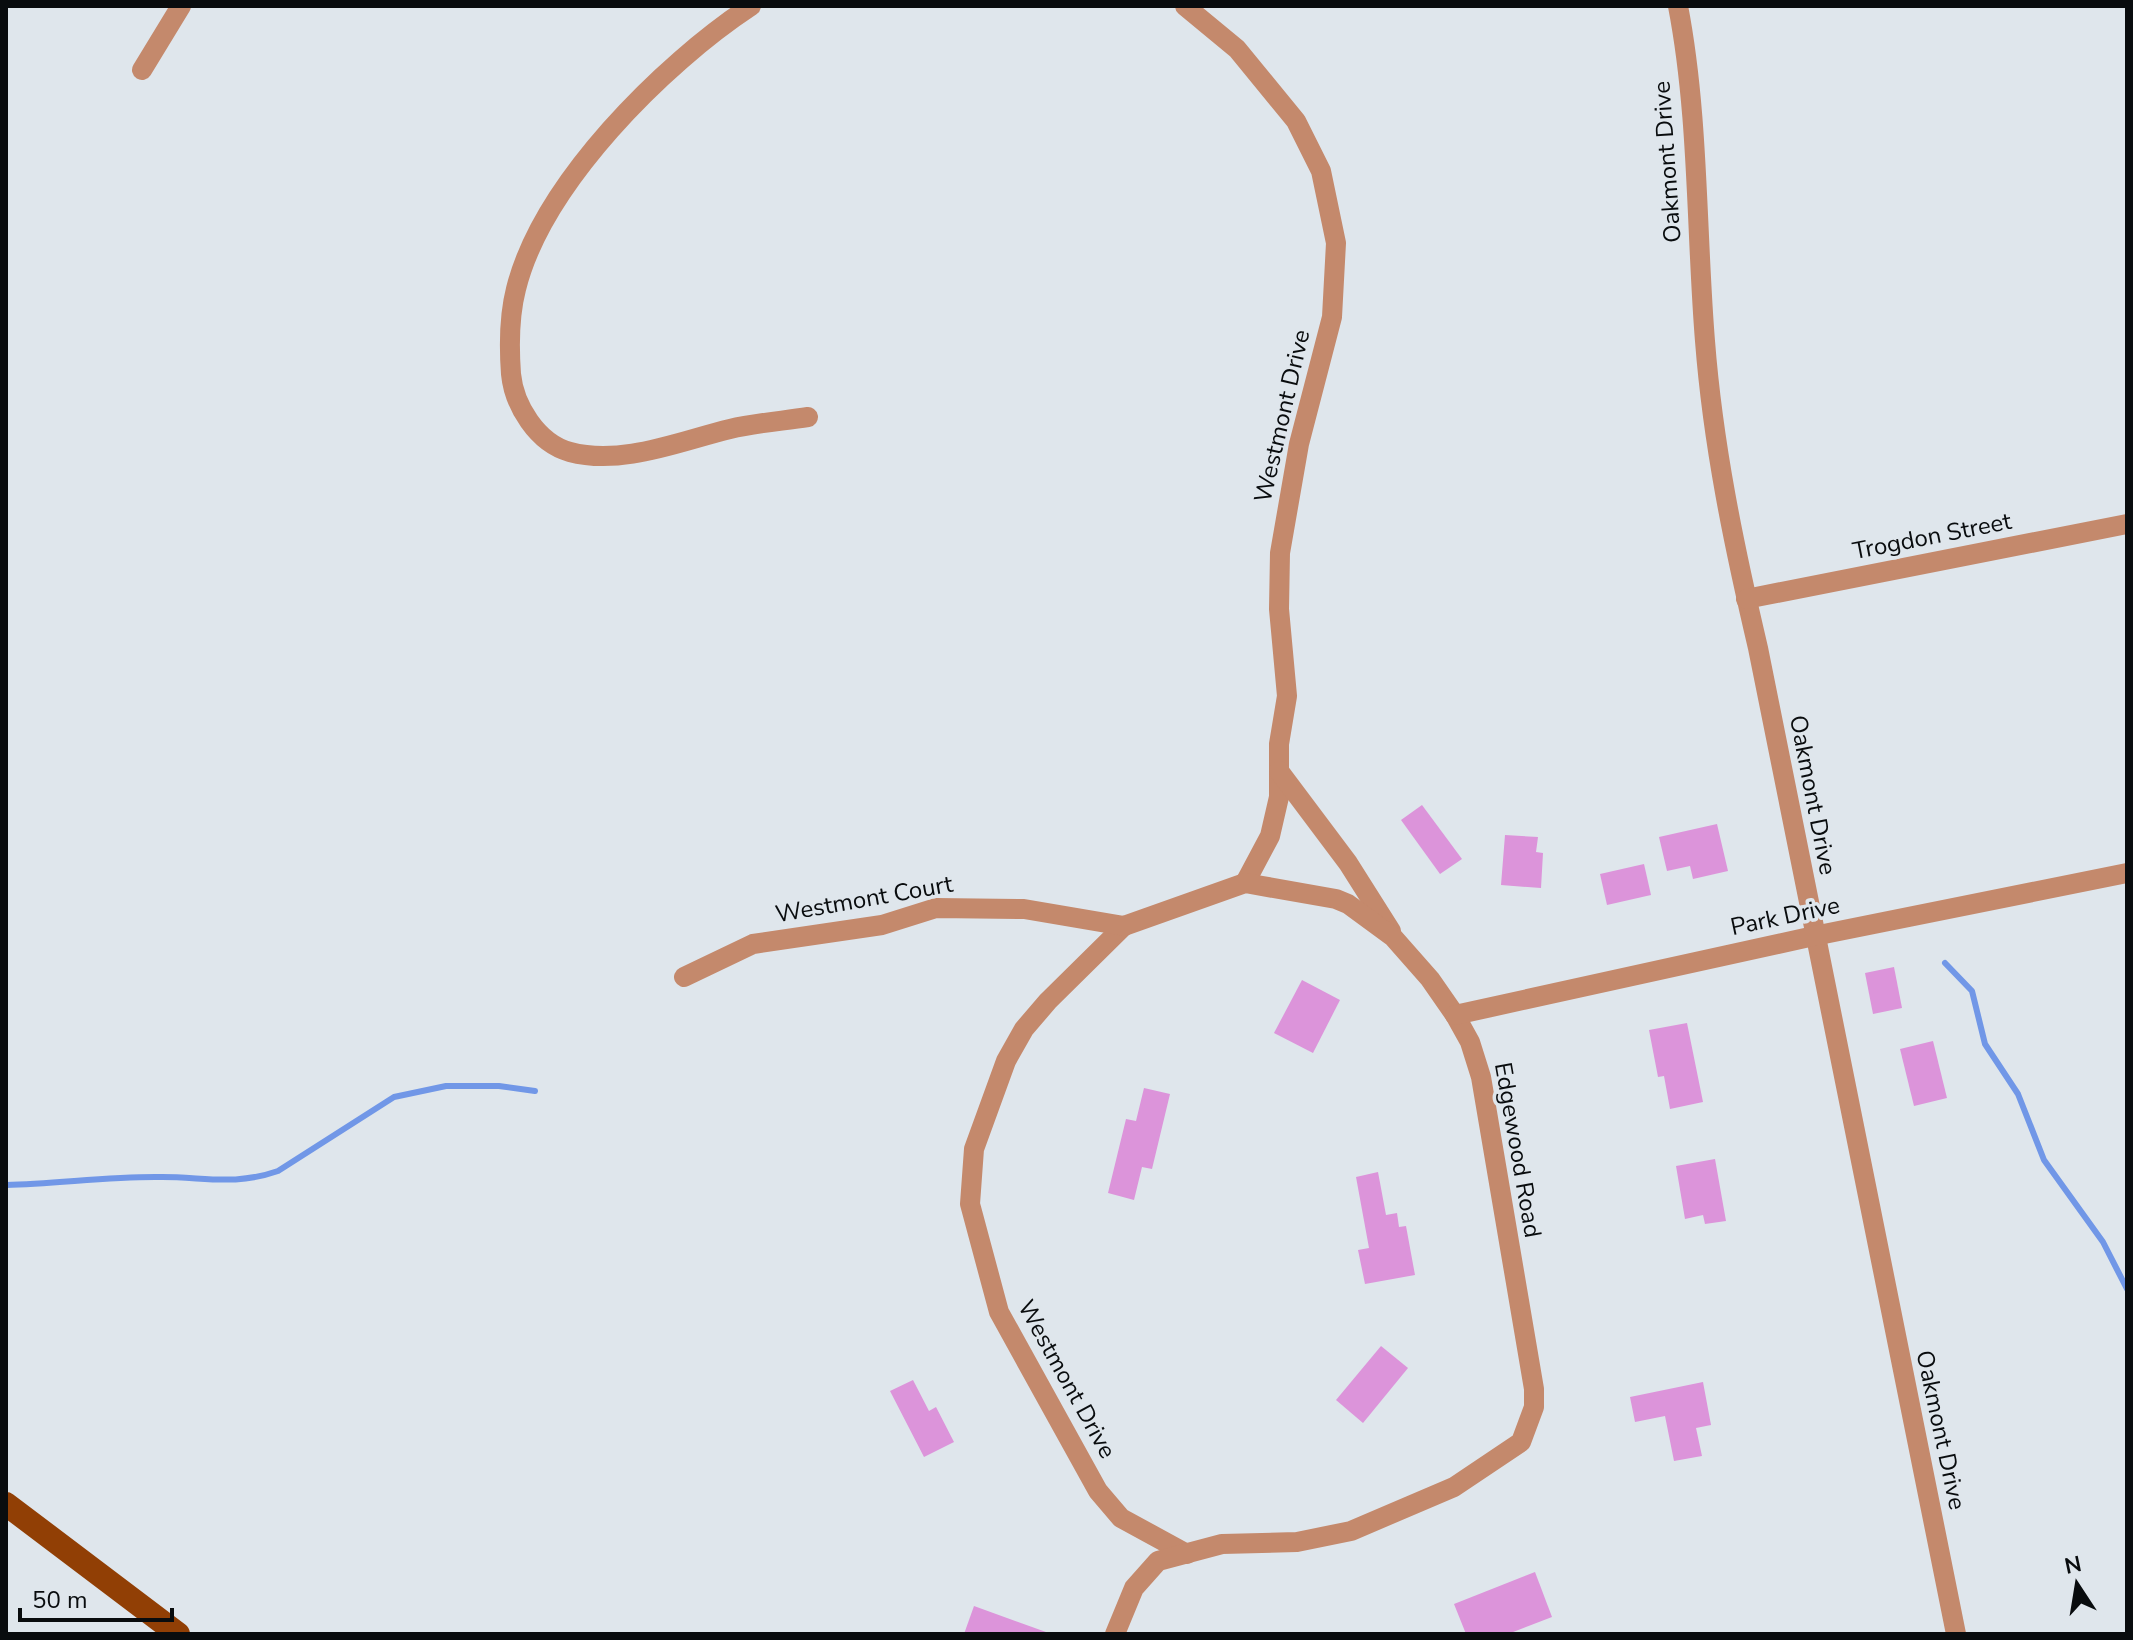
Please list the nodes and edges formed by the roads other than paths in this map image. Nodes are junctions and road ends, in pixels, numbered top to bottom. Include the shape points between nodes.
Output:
1 (181, 6) edge
2 (751, 6) edge
3 (1185, 6) edge
4 (1678, 6) edge
5 (142, 70) dead end
6 (808, 417) dead end
7 (2127, 524) edge
8 (1746, 599) junction
9 (1279, 771) junction
10 (2127, 873) edge
11 (1245, 883) junction
12 (1124, 926) junction
13 (1814, 936) junction
14 (1397, 942) junction
15 (684, 977) dead end
16 (1455, 1015) junction
17 (6, 1504) edge
18 (1187, 1554) junction
19 (178, 1634) edge
20 (1115, 1634) edge
21 (1956, 1634) edge

1 - 5 street
2 - 6 street via 622,117 554,205 516,289 510,326 512,382 517,400 538,431 568,451 587,454 661,447 733,428
3 - 9 street, Westmont Drive via 1237,49 1296,121 1321,171 1336,243 1332,317 1292,474 1280,553 1287,696
4 - 8 street, Oakmont Drive via 1705,343 1720,469
7 - 8 street, Trogdon Street
8 - 13 street, Oakmont Drive
9 - 11 street, Westmont Drive via 1270,836
9 - 14 street via 1348,863
10 - 13 street, Park Drive
11 - 12 street, Westmont Court
11 - 14 street, Edgewood Road via 1336,899
12 - 15 street, Westmont Court via 1024,909 936,908 869,927 753,944
12 - 18 street, Westmont Drive via 1048,1001 1006,1061 974,1149 970,1204 999,1312 1098,1491 1121,1518
13 - 16 street, Park Drive
13 - 21 street, Oakmont Drive
14 - 16 street, Edgewood Road
16 - 18 street, Edgewood Road via 1481,1077 1534,1389 1521,1442 1454,1487 1351,1531 1297,1542 1222,1544
17 - 19 main road
18 - 20 street via 1158,1561 1144,1572

